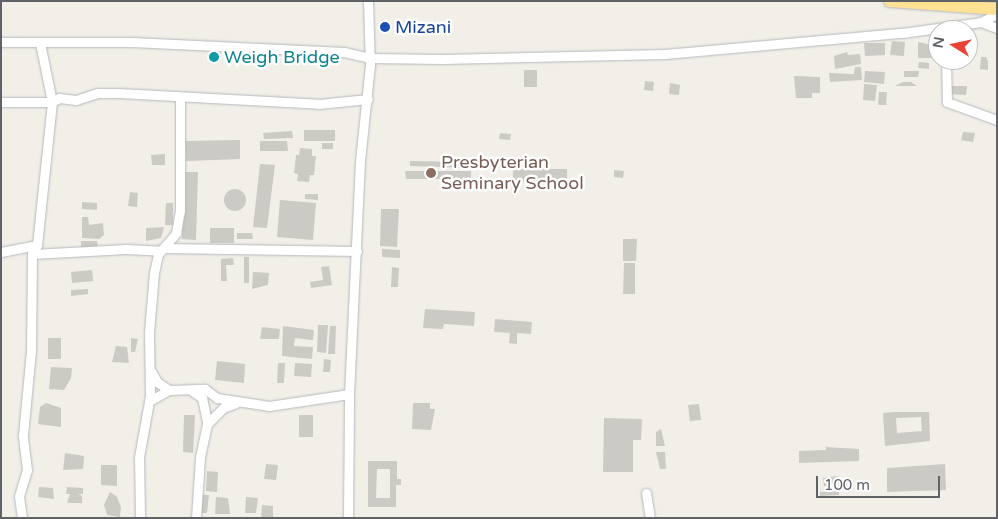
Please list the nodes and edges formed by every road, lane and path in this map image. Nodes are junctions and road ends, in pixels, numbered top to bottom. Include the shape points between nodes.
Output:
1 (368, 1) edge
2 (890, 1) edge
3 (997, 9) edge
4 (997, 14) edge
5 (981, 22) junction
6 (978, 23) edge
7 (997, 28) edge
8 (928, 33) edge
9 (1, 42) edge
10 (40, 43) junction
11 (369, 58) junction
12 (946, 70) edge
13 (180, 98) junction
14 (368, 99) junction
15 (1, 102) edge
16 (52, 102) junction
17 (997, 120) edge
18 (37, 245) junction
19 (162, 249) junction
20 (357, 251) junction
21 (1, 252) edge
22 (32, 254) junction
23 (151, 370) junction
24 (169, 390) junction
25 (191, 390) junction
26 (350, 394) junction
27 (149, 401) junction
28 (251, 405) junction
29 (208, 422) junction
30 (646, 493) dead end
31 (22, 518) edge
32 (140, 518) edge
33 (196, 518) edge
34 (348, 518) edge
35 (650, 518) edge

1 - 11 street
2 - 3 highway
4 - 5 street
5 - 6 street
5 - 7 street
8 - 11 street via 665,54
9 - 10 street
10 - 11 street via 132,42 344,52
10 - 16 street
11 - 14 street
12 - 17 street via 947,102
13 - 14 street via 319,104
13 - 16 street via 98,93 76,100 58,98
13 - 19 street via 180,211 176,233
14 - 20 street via 360,161
15 - 16 street
16 - 18 street
18 - 21 street
18 - 22 street
19 - 20 street
19 - 22 street
19 - 23 street via 154,273 149,332
20 - 26 street
22 - 31 street via 31,351 24,436 27,470 19,496
23 - 24 street via 158,382
23 - 27 street
24 - 25 street
24 - 27 street
25 - 28 street via 205,389 217,398
25 - 29 street via 202,398
26 - 28 street via 269,406
26 - 34 street
27 - 32 street via 139,456
28 - 29 street via 232,403
29 - 33 street via 200,457
30 - 35 street

